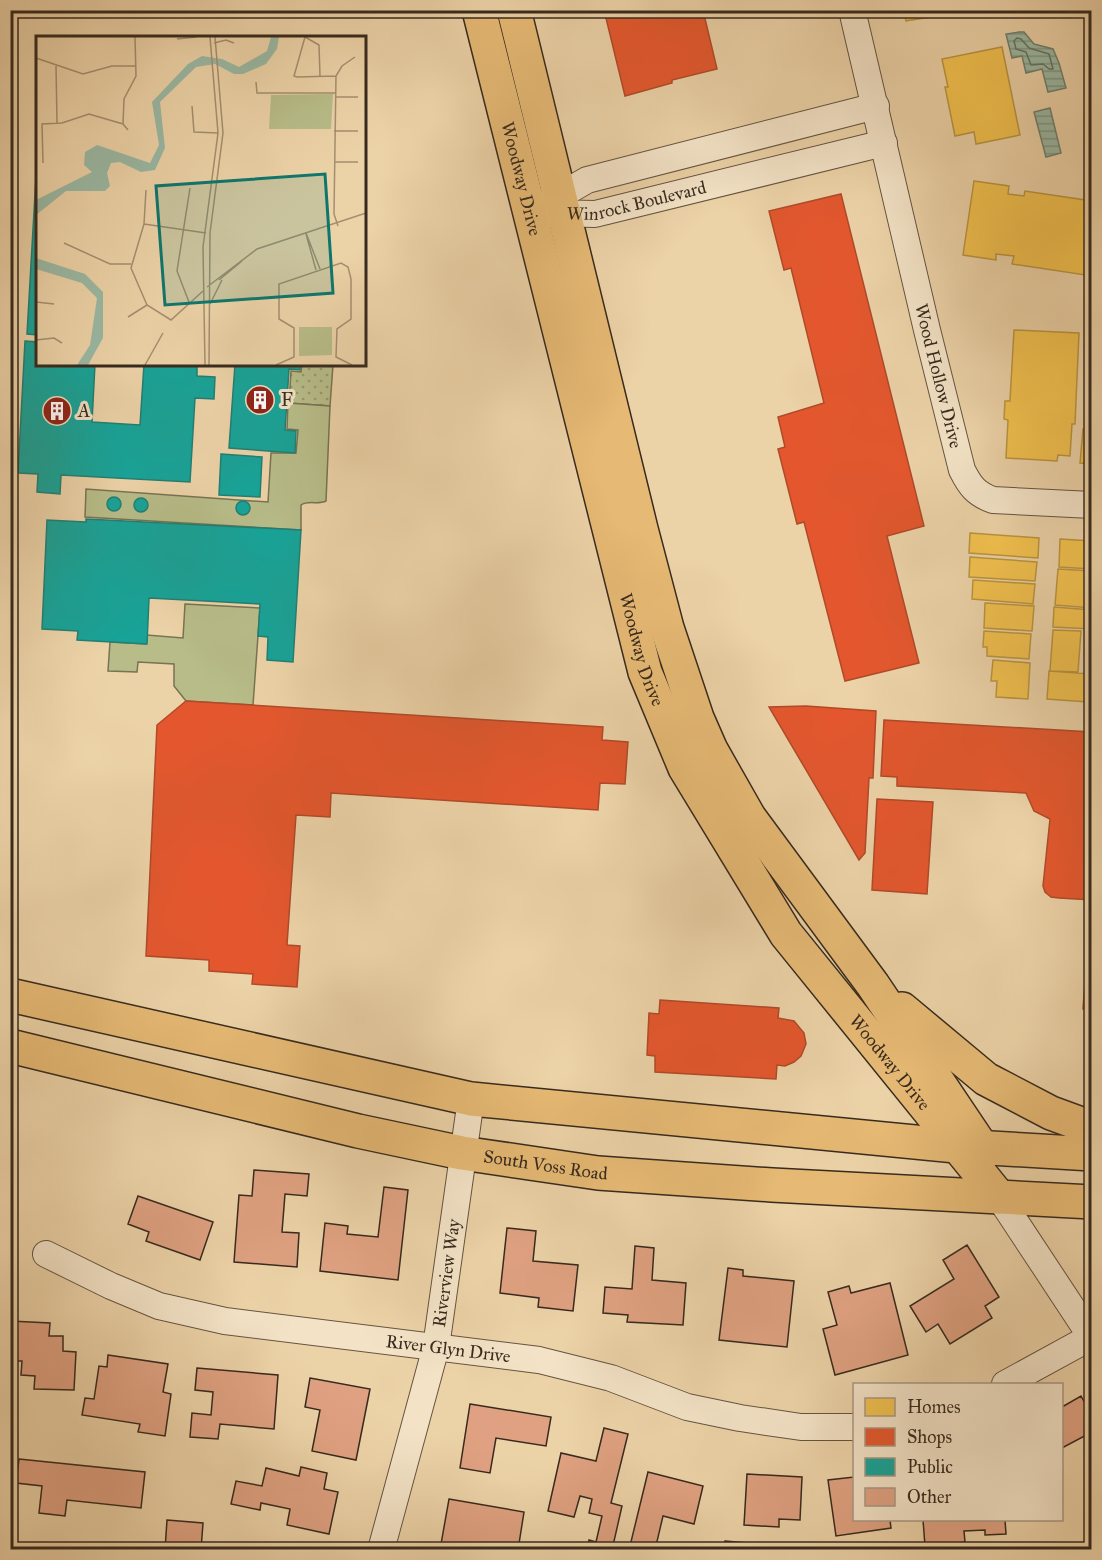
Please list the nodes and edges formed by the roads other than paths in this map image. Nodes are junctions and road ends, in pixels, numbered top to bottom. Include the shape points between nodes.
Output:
1 (479, 10) edge
2 (514, 10) edge
3 (852, 10) edge
4 (876, 106) junction
5 (884, 142) junction
6 (551, 206) junction
7 (1092, 505) edge
8 (642, 529) junction
9 (612, 542) junction
10 (698, 759) junction
11 (873, 985) junction
12 (10, 995) edge
13 (121, 1019) junction
14 (10, 1046) edge
15 (109, 1071) junction
16 (471, 1099) junction
17 (1092, 1128) edge
18 (970, 1147) junction
19 (462, 1153) junction
20 (1092, 1154) edge
21 (999, 1197) junction
22 (1092, 1202) edge
23 (46, 1254) dead end
24 (1091, 1338) edge
25 (436, 1347) junction
26 (1007, 1383) edge
27 (853, 1428) edge
28 (381, 1550) edge

1 - 6 main road, Woodway Drive via 502,103
2 - 6 main road, Woodway Drive
3 - 4 street
4 - 5 street
4 - 6 street, Winrock Boulevard via 587,180
5 - 6 street, Winrock Boulevard via 595,214
5 - 7 street, Wood Hollow Drive via 962,470 970,486 993,500
6 - 8 main road, Woodway Drive
6 - 9 main road, Woodway Drive
8 - 9 main road
8 - 10 main road, Woodway Drive via 667,628 697,718
9 - 10 main road, Woodway Drive via 645,672
10 - 11 main road, Woodway Drive via 749,817
10 - 18 main road, Woodway Drive via 786,934
11 - 17 main road via 986,1079 1051,1113
11 - 18 main road, Woodway Drive
12 - 13 main road
13 - 15 main road
13 - 16 main road
14 - 15 main road, South Voss Road
15 - 19 main road, South Voss Road
16 - 18 main road
16 - 19 street, Riverview Way
18 - 20 main road
18 - 21 main road, Woodway Drive
19 - 21 main road, South Voss Road via 598,1173
19 - 25 street, Riverview Way
21 - 22 main road, South Voss Road
21 - 24 street, Woodway Drive
23 - 25 street, River Glyn Drive via 159,1306 225,1321
24 - 26 street
25 - 27 street, River Glyn Drive via 539,1360 611,1378 687,1407 740,1418 801,1427
25 - 28 street, Riverview Way

